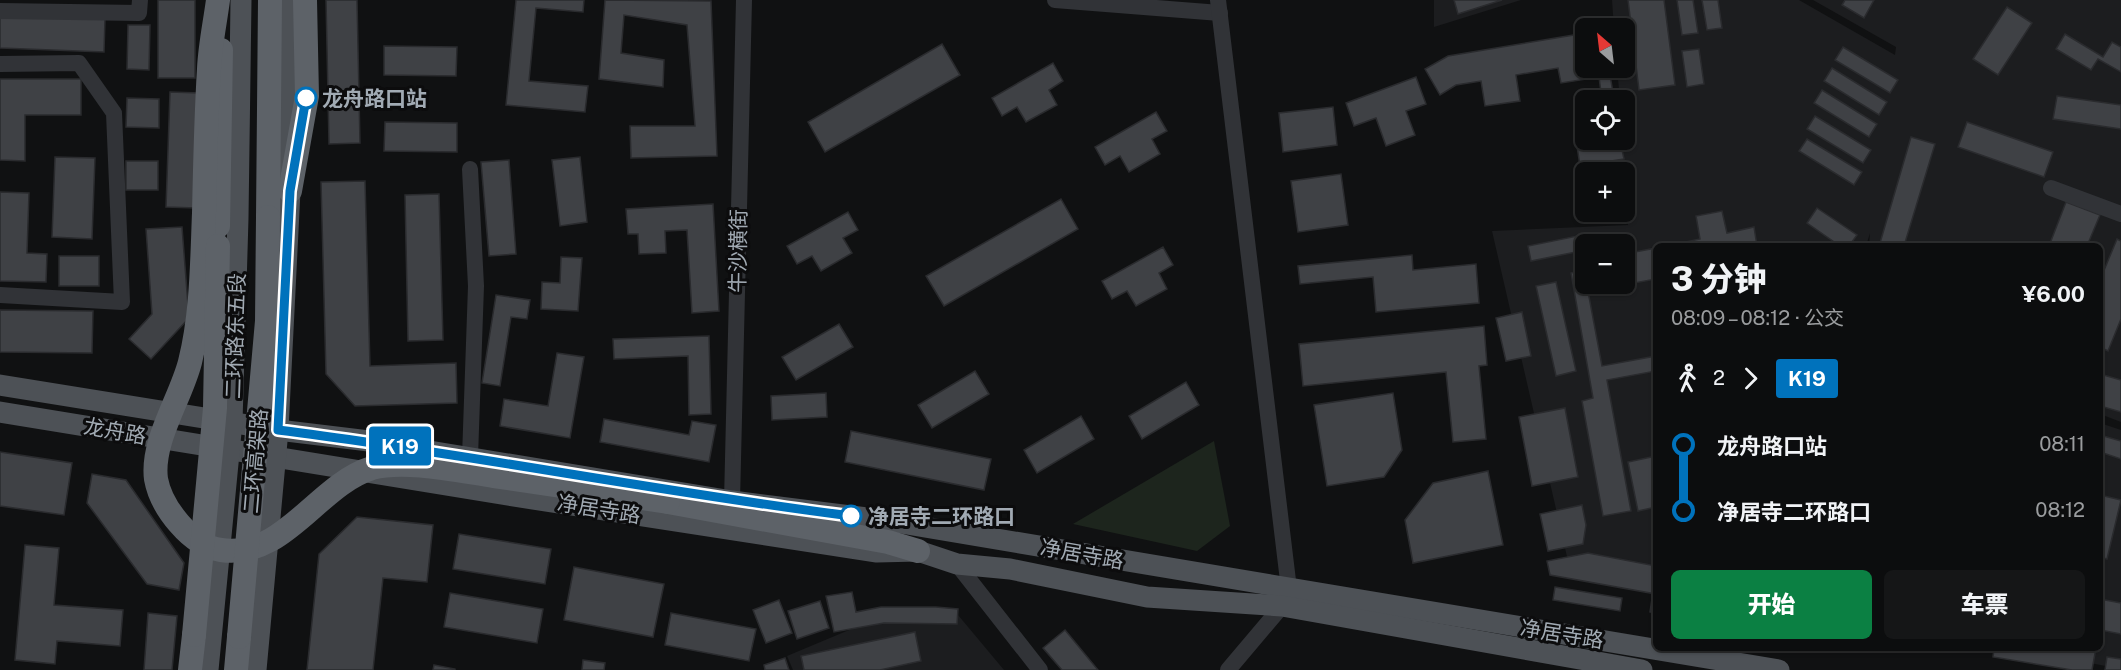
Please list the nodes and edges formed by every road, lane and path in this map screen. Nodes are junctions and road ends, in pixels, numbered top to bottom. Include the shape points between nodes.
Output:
1 (140, 0) edge
2 (220, 0) edge
3 (241, 0) edge
4 (270, 0) edge
5 (285, 0) edge
6 (305, 0) edge
7 (744, 0) edge
8 (1055, 0) edge
9 (1219, 7) edge
10 (0, 11) edge
11 (0, 64) edge
12 (470, 169) dead end
13 (2050, 188) dead end
14 (290, 191) junction
15 (2121, 214) edge
16 (0, 295) edge
17 (0, 385) edge
18 (0, 412) edge
19 (232, 422) junction
20 (278, 430) junction
21 (230, 451) junction
22 (274, 456) junction
23 (470, 457) junction
24 (732, 501) junction
25 (918, 551) junction
26 (957, 564) junction
27 (1286, 598) junction
28 (1732, 666) edge
29 (1767, 669) edge
30 (190, 670) edge
31 (208, 670) edge
32 (236, 670) edge
33 (256, 670) edge
34 (1040, 670) edge
35 (1228, 670) edge
36 (1642, 670) edge

1 - 10 street via 140,13
2 - 25 highway, bridge via 209,67 202,263 195,339 156,465 161,493 174,519 188,533 220,550 250,549 289,528 347,480 372,468 396,465 668,502 888,542
2 - 30 highway, 二环高架路, bridge via 216,408
3 - 19 main road, 二环路东五段
4 - 32 highway, 二环高架路, bridge via 267,321
5 - 14 main road
6 - 14 highway via 307,96
7 - 24 street, 牛沙横街
8 - 9 street
9 - 27 street
11 - 16 street via 79,63 114,113 122,302
12 - 23 street via 476,286
13 - 15 street
14 - 20 main road
17 - 19 main road, 净居寺路
18 - 21 main road, 龙舟路
19 - 20 main road, 净居寺路
19 - 21 main road, 二环路东五段
20 - 22 main road
20 - 23 main road, 净居寺路
21 - 22 main road, 净居寺路
21 - 31 main road, 二环路东五段
22 - 25 main road, 净居寺路 via 877,552
22 - 33 main road
23 - 24 main road, 净居寺路
24 - 27 main road, 净居寺路 via 883,520
25 - 26 main road, 净居寺路
26 - 27 main road, 净居寺路 via 1010,569 1148,597
26 - 34 street
27 - 28 main road, 净居寺路
27 - 35 street
27 - 36 main road, 净居寺路
28 - 29 main road, 净居寺路

